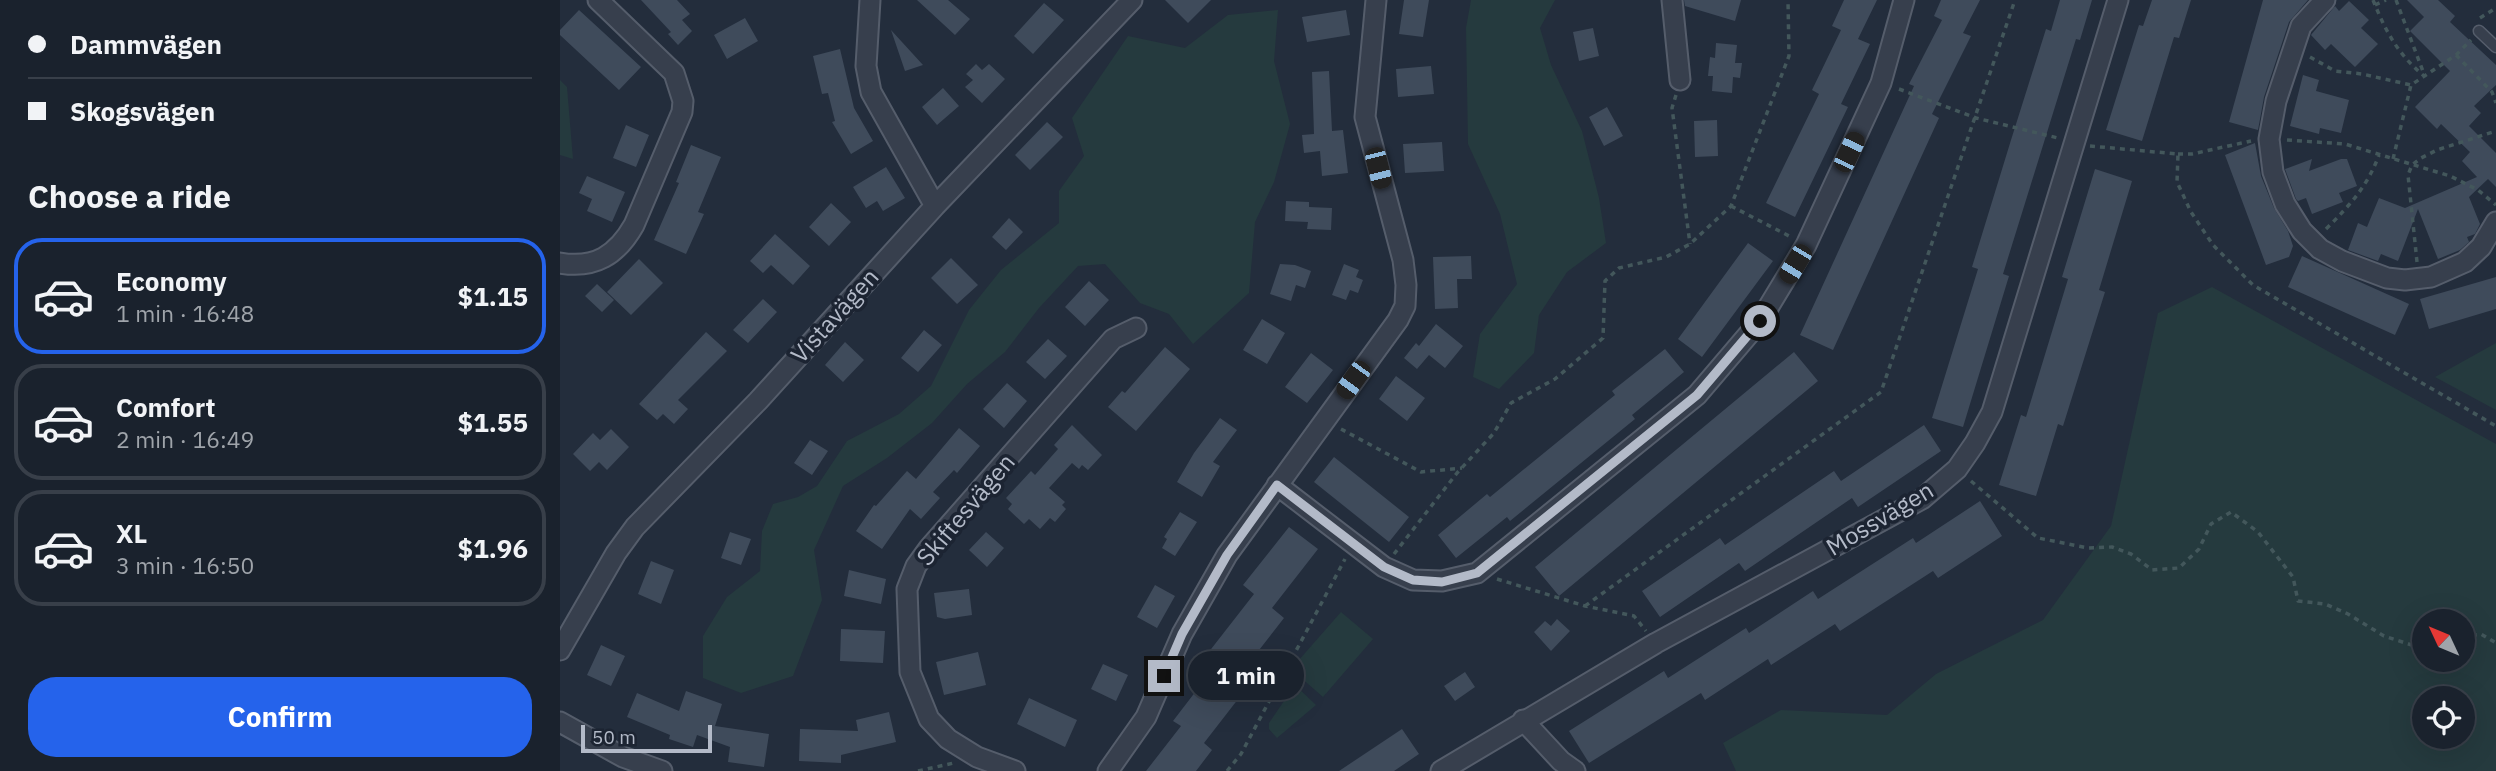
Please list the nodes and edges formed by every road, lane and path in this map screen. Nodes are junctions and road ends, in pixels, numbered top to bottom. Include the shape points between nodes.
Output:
1 (598, 0) edge
2 (870, 0) edge
3 (1132, 0) edge
4 (1376, 0) edge
5 (1671, 0) edge
6 (1788, 0) edge
7 (1904, 0) edge
8 (2015, 0) edge
9 (2118, 0) edge
10 (2325, 0) edge
11 (2386, 0) edge
12 (2396, 0) edge
13 (2374, 3) edge
14 (2496, 8) edge
15 (2479, 31) junction
16 (2496, 47) edge
17 (2308, 55) dead end
18 (2456, 55) junction
19 (2424, 76) junction
20 (1680, 80) joint
21 (2411, 85) junction
22 (1903, 91) dead end
23 (2496, 103) edge
24 (1976, 118) junction
25 (2496, 131) edge
26 (2036, 132) dead end
27 (2269, 139) junction
28 (2074, 142) junction
29 (2240, 143) dead end
30 (2178, 155) junction
31 (2379, 155) junction
32 (2393, 159) junction
33 (2412, 165) junction
34 (2496, 205) edge
35 (935, 206) junction
36 (1731, 206) junction
37 (2496, 222) edge
38 (2313, 242) junction
39 (1690, 244) junction
40 (1806, 245) junction
41 (560, 263) edge
42 (2417, 279) junction
43 (1136, 328) dead end
44 (1324, 420) junction
45 (2496, 426) edge
46 (1462, 468) junction
47 (1966, 477) dead end
48 (1277, 485) junction
49 (1353, 543) junction
50 (1386, 572) junction
51 (1477, 573) junction
52 (1585, 606) junction
53 (1649, 635) dead end
54 (2475, 635) edge
55 (2496, 643) edge
56 (2412, 645) edge
57 (560, 650) edge
58 (1523, 720) junction
59 (560, 722) edge
60 (977, 757) junction
61 (662, 771) edge
62 (918, 771) edge
63 (1015, 771) edge
64 (1108, 771) edge
65 (1227, 771) edge
66 (1441, 771) edge
67 (1575, 771) edge

1 - 41 street via 674,73 682,112 626,241 596,261
2 - 35 street via 866,66 871,92
3 - 35 street, Vistavägen
4 - 44 street via 1366,117 1404,260 1405,306
5 - 20 street
6 - 36 path via 1789,57
7 - 40 street via 1881,83
8 - 24 path
9 - 28 street, Mossvägen
10 - 27 street via 2301,26 2276,101
11 - 13 path
12 - 19 path
13 - 19 path via 2404,58
14 - 15 path via 2480,18
15 - 16 lane
15 - 18 path
17 - 21 path via 2335,71
18 - 19 path
18 - 23 path via 2492,92
19 - 21 path
20 - 39 path via 1672,108
21 - 32 path
22 - 24 path
24 - 26 path
24 - 52 path via 1881,391
25 - 33 path via 2437,150
27 - 31 path via 2345,145
27 - 38 street via 2273,172 2285,204
28 - 30 path
28 - 58 street, Mossvägen via 1992,412 1957,468 1922,499
29 - 30 path
30 - 45 path via 2177,182 2191,212 2213,245 2253,285
31 - 32 path
31 - 38 path via 2371,177
32 - 33 path
33 - 34 path via 2450,176
33 - 42 path via 2408,175
35 - 57 street, Vistavägen via 758,401 635,527
36 - 39 path
36 - 40 path
37 - 42 street via 2466,262
38 - 42 street via 2343,261 2387,278
39 - 46 path via 1666,257 1619,268 1605,281 1603,338 1555,379 1511,403 1494,433
40 - 51 street via 1760,321 1697,395
43 - 60 street, Skiftesvägen via 1113,339 916,566 907,589 910,672 929,719 948,739
44 - 46 path via 1421,472
44 - 48 street
46 - 50 path
47 - 56 path via 2038,538 2088,548 2112,547 2152,570 2179,568 2199,549 2211,524 2231,512 2258,532 2294,577 2298,601 2325,604 2384,636
48 - 49 street
48 - 64 street via 1227,555 1182,634 1146,717
49 - 50 street
49 - 65 path via 1241,754
50 - 51 street via 1442,582
51 - 52 path
52 - 53 path via 1634,616
54 - 55 path
58 - 66 street, Mossvägen
58 - 67 street
59 - 61 street via 623,757
60 - 62 path
60 - 63 street, Skiftesvägen

